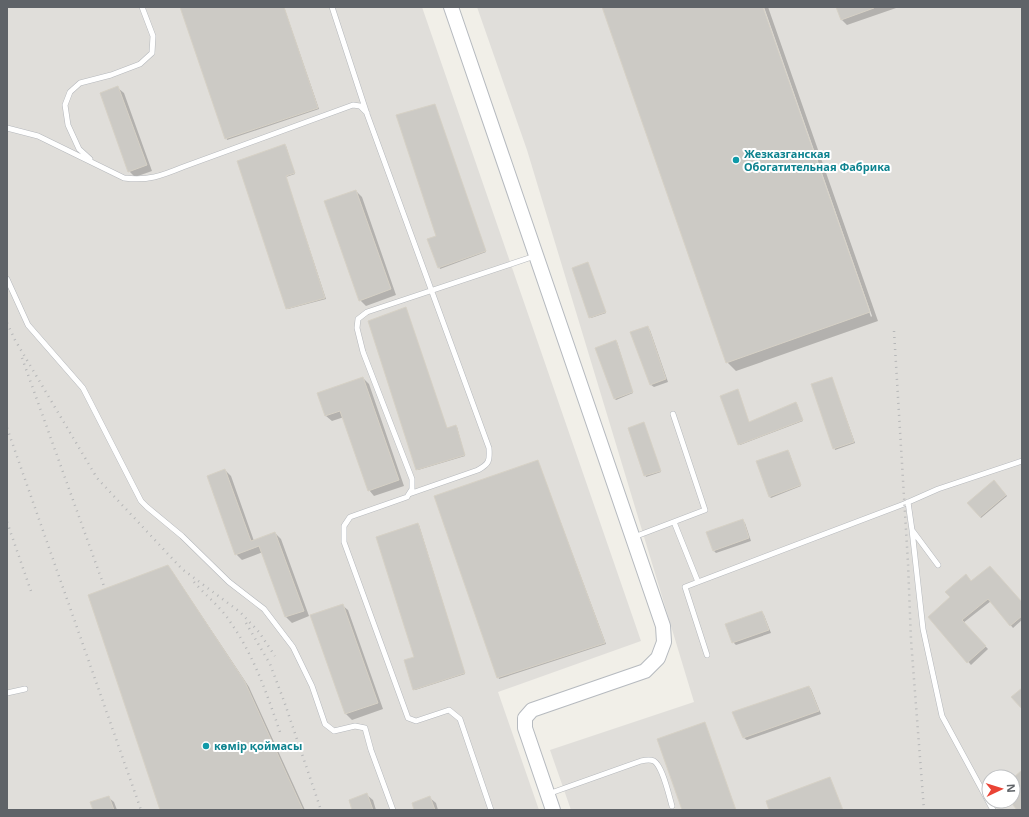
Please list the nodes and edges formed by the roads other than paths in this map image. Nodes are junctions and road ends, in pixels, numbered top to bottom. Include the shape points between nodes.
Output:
1 (142, 7) edge
2 (332, 7) edge
3 (451, 7) edge
4 (368, 114) junction
5 (7, 128) edge
6 (93, 163) junction
7 (536, 256) junction
8 (7, 279) edge
9 (431, 290) junction
10 (674, 414) dead end
11 (1022, 462) edge
12 (409, 494) junction
13 (908, 502) junction
14 (674, 522) junction
15 (912, 530) junction
16 (633, 538) junction
17 (938, 565) dead end
18 (698, 582) junction
19 (706, 654) dead end
20 (25, 689) dead end
21 (7, 693) edge
22 (548, 794) junction
23 (672, 806) dead end
24 (393, 810) edge
25 (491, 810) edge
26 (553, 810) edge
27 (993, 810) edge

1 - 6 lane via 153,36 152,53 140,64 80,83 70,92 65,105 68,125 79,148
2 - 4 lane
3 - 7 street
4 - 6 lane via 360,106 353,105 183,166 162,176 139,180 124,178
4 - 9 lane
5 - 6 lane via 38,136
7 - 9 lane
7 - 16 street
8 - 24 lane via 28,325 83,388 140,501 182,536 229,582 264,609 293,647 312,686 325,724 334,731 355,726 366,728 371,750
9 - 12 lane via 367,312 358,319 357,328 363,352 412,479
9 - 12 lane via 486,439 490,459 478,470
10 - 14 lane via 705,510
11 - 13 lane via 938,489
12 - 25 lane via 395,502 350,517 344,526 344,542 408,718 416,721 449,710 460,719
13 - 15 lane
13 - 18 lane
14 - 16 lane
14 - 18 lane
15 - 17 lane
15 - 27 lane via 923,629 942,716
16 - 22 street via 661,619 664,642 658,658 645,671 532,710 525,718 525,728
18 - 19 lane via 685,587
20 - 21 lane
22 - 23 lane via 648,760 654,761 658,767
22 - 26 street

